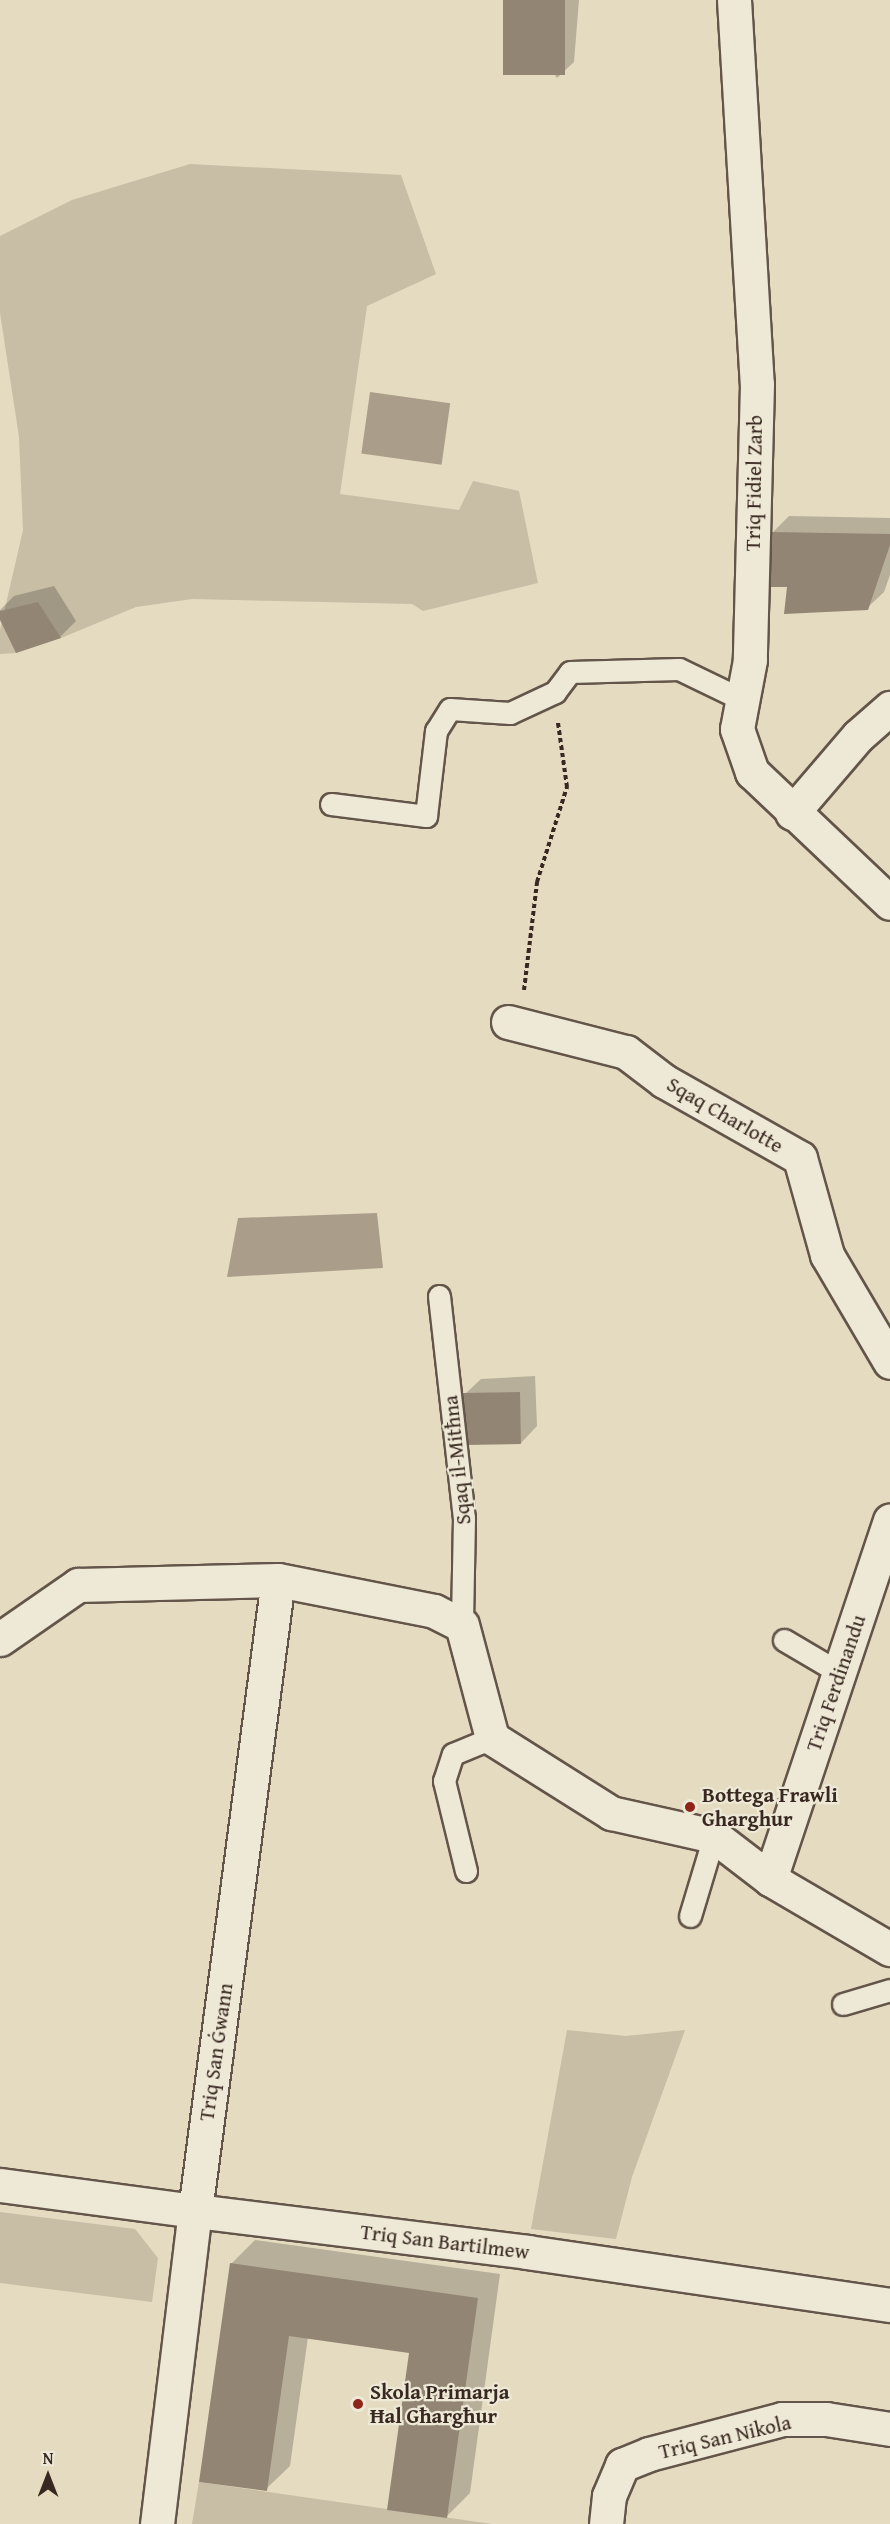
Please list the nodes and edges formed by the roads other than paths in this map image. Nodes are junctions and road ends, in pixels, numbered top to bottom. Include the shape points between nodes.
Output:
1 (734, 0) edge
2 (741, 699) junction
3 (890, 708) edge
4 (331, 804) dead end
5 (792, 813) junction
6 (890, 903) edge
7 (508, 1022) dead end
8 (439, 1296) dead end
9 (890, 1362) edge
10 (890, 1521) edge
11 (278, 1580) junction
12 (462, 1625) junction
13 (0, 1639) edge
14 (784, 1640) dead end
15 (840, 1673) junction
16 (492, 1738) junction
17 (714, 1836) junction
18 (466, 1871) dead end
19 (770, 1879) junction
20 (690, 1916) dead end
21 (890, 1949) edge
22 (890, 1990) edge
23 (843, 2004) dead end
24 (0, 2185) edge
25 (195, 2211) junction
26 (890, 2305) edge
27 (890, 2429) edge
28 (157, 2524) edge
29 (606, 2524) edge

1 - 2 street, Triq Fidiel Zarb via 757,384 750,660
2 - 4 lane via 679,669 570,672 555,692 510,713 450,709 436,731 426,816
2 - 5 street, Triq Fidiel Zarb via 737,729 752,772
3 - 5 street via 858,736
5 - 6 street, Triq Fidiel Zarb
7 - 9 street, Sqaq Charlotte via 626,1052 664,1081 800,1158 827,1255
8 - 12 lane, Sqaq il-Mitħna via 464,1518
10 - 15 street, Triq Ferdinandu
11 - 12 street via 434,1611
11 - 13 street via 78,1585
11 - 25 street, Triq San Ġwann
12 - 16 street
14 - 15 lane
15 - 19 street, Triq Ferdinandu
16 - 17 street via 611,1813
16 - 18 lane via 453,1754 444,1780
17 - 19 street
17 - 20 lane
19 - 21 street
22 - 23 lane
24 - 25 street, Triq San Bartilmew
25 - 26 street, Triq San Bartilmew via 527,2252
25 - 28 street, Triq San Ġwann
27 - 29 street, Triq San Nikola via 826,2419 782,2419 649,2454 622,2465 609,2496

